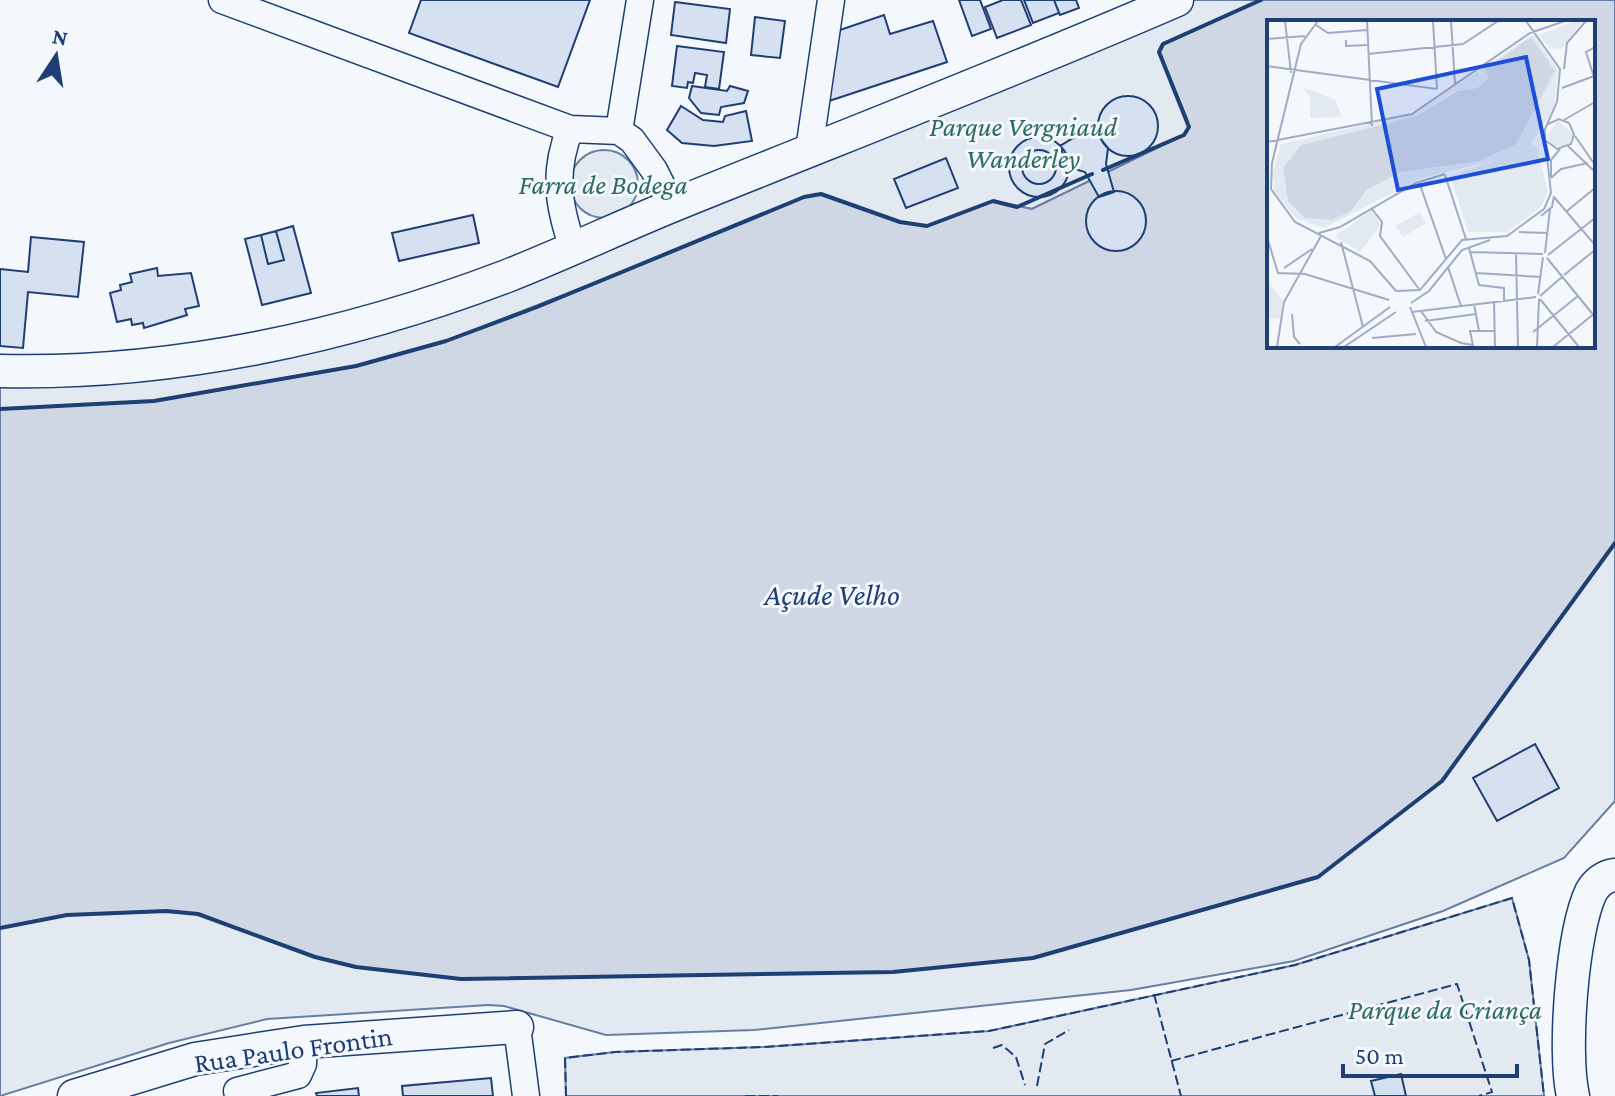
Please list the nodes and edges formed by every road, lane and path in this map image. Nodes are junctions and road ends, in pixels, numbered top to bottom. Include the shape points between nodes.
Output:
1 (222, 0) edge
2 (640, 0) edge
3 (831, 0) edge
4 (1177, 0) edge
5 (570, 129) junction
6 (619, 131) junction
7 (809, 150) junction
8 (672, 206) junction
9 (573, 248) junction
10 (0, 371) edge
11 (1615, 875) edge
12 (517, 1027) joint
13 (304, 1042) junction
14 (234, 1054) junction
15 (237, 1093) edge
16 (74, 1096) edge
17 (526, 1096) edge
18 (1573, 1096) edge

1 - 5 street
2 - 6 street
3 - 7 street
4 - 7 main road via 1031,64
5 - 6 street
5 - 9 street via 557,190
6 - 8 street via 644,154
7 - 8 main road
8 - 9 main road
9 - 10 main road via 446,297 309,338 120,368
11 - 18 main road via 1592,889 1582,921 1571,1013
12 - 13 main road, Rua Paulo Frontin
12 - 17 street
13 - 14 main road, Rua Paulo Frontin
13 - 15 street via 298,1075
14 - 15 street
14 - 16 main road, Rua Paulo Frontin via 195,1059

